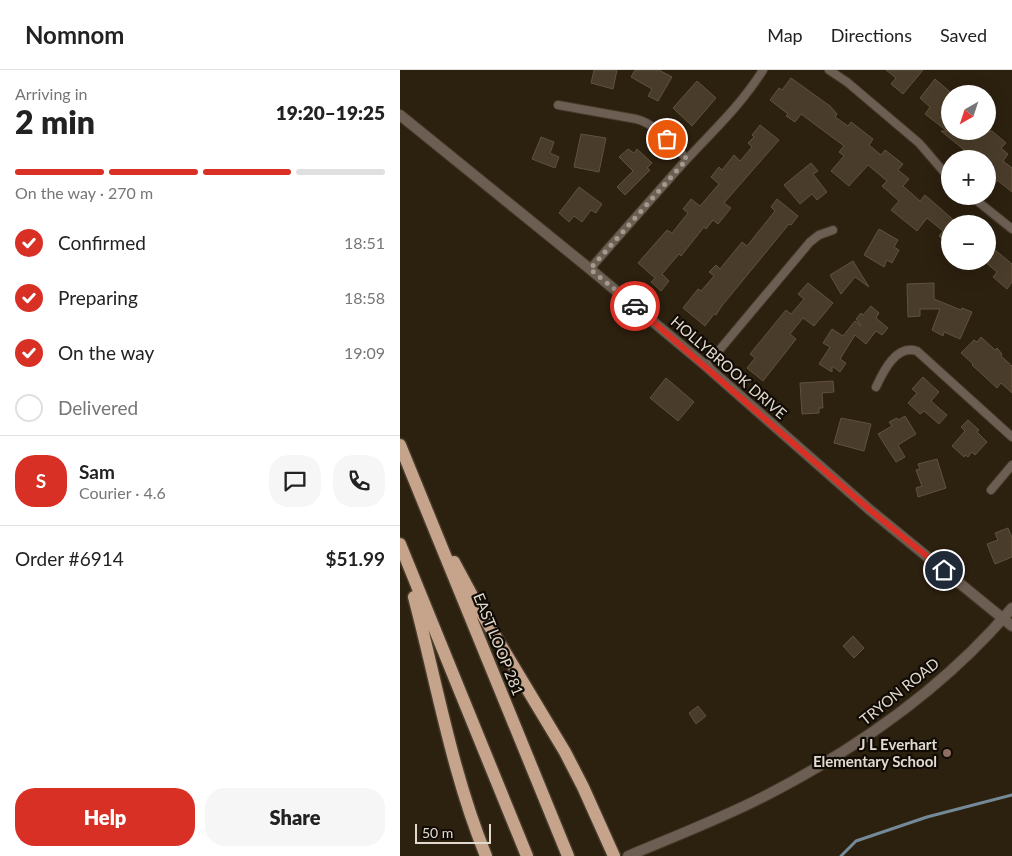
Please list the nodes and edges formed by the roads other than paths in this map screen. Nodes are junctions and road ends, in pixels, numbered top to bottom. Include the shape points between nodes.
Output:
1 (763, 70) edge
2 (829, 70) edge
3 (558, 105) dead end
4 (400, 115) edge
5 (687, 159) junction
6 (941, 169) edge
7 (982, 205) edge
8 (1012, 229) edge
9 (833, 230) dead end
10 (590, 269) junction
11 (706, 366) junction
12 (876, 387) dead end
13 (1012, 437) edge
14 (400, 445) edge
15 (1012, 466) edge
16 (991, 490) dead end
17 (434, 528) junction
18 (400, 545) edge
19 (1012, 608) edge
20 (1003, 618) junction
21 (1012, 626) edge
22 (526, 852) edge
23 (486, 856) edge
24 (568, 856) edge
25 (614, 856) edge
26 (628, 856) edge

1 - 5 street via 735,109
2 - 6 street via 848,82 919,143
3 - 5 street via 646,122
4 - 10 street, HOLLYBROOK DRIVE
5 - 10 street
7 - 8 street
9 - 11 street via 810,242
10 - 11 street, HOLLYBROOK DRIVE
11 - 20 street, HOLLYBROOK DRIVE via 870,510
12 - 13 street via 898,354 907,350 917,351
14 - 17 highway, EAST LOOP 281
15 - 16 street
17 - 24 highway, EAST LOOP 281
17 - 25 highway via 565,752
18 - 22 highway
18 - 23 highway via 458,777
19 - 20 street, TRYON ROAD
20 - 21 street, HOLLYBROOK DRIVE
20 - 26 street, TRYON ROAD via 919,697 835,758 749,804

